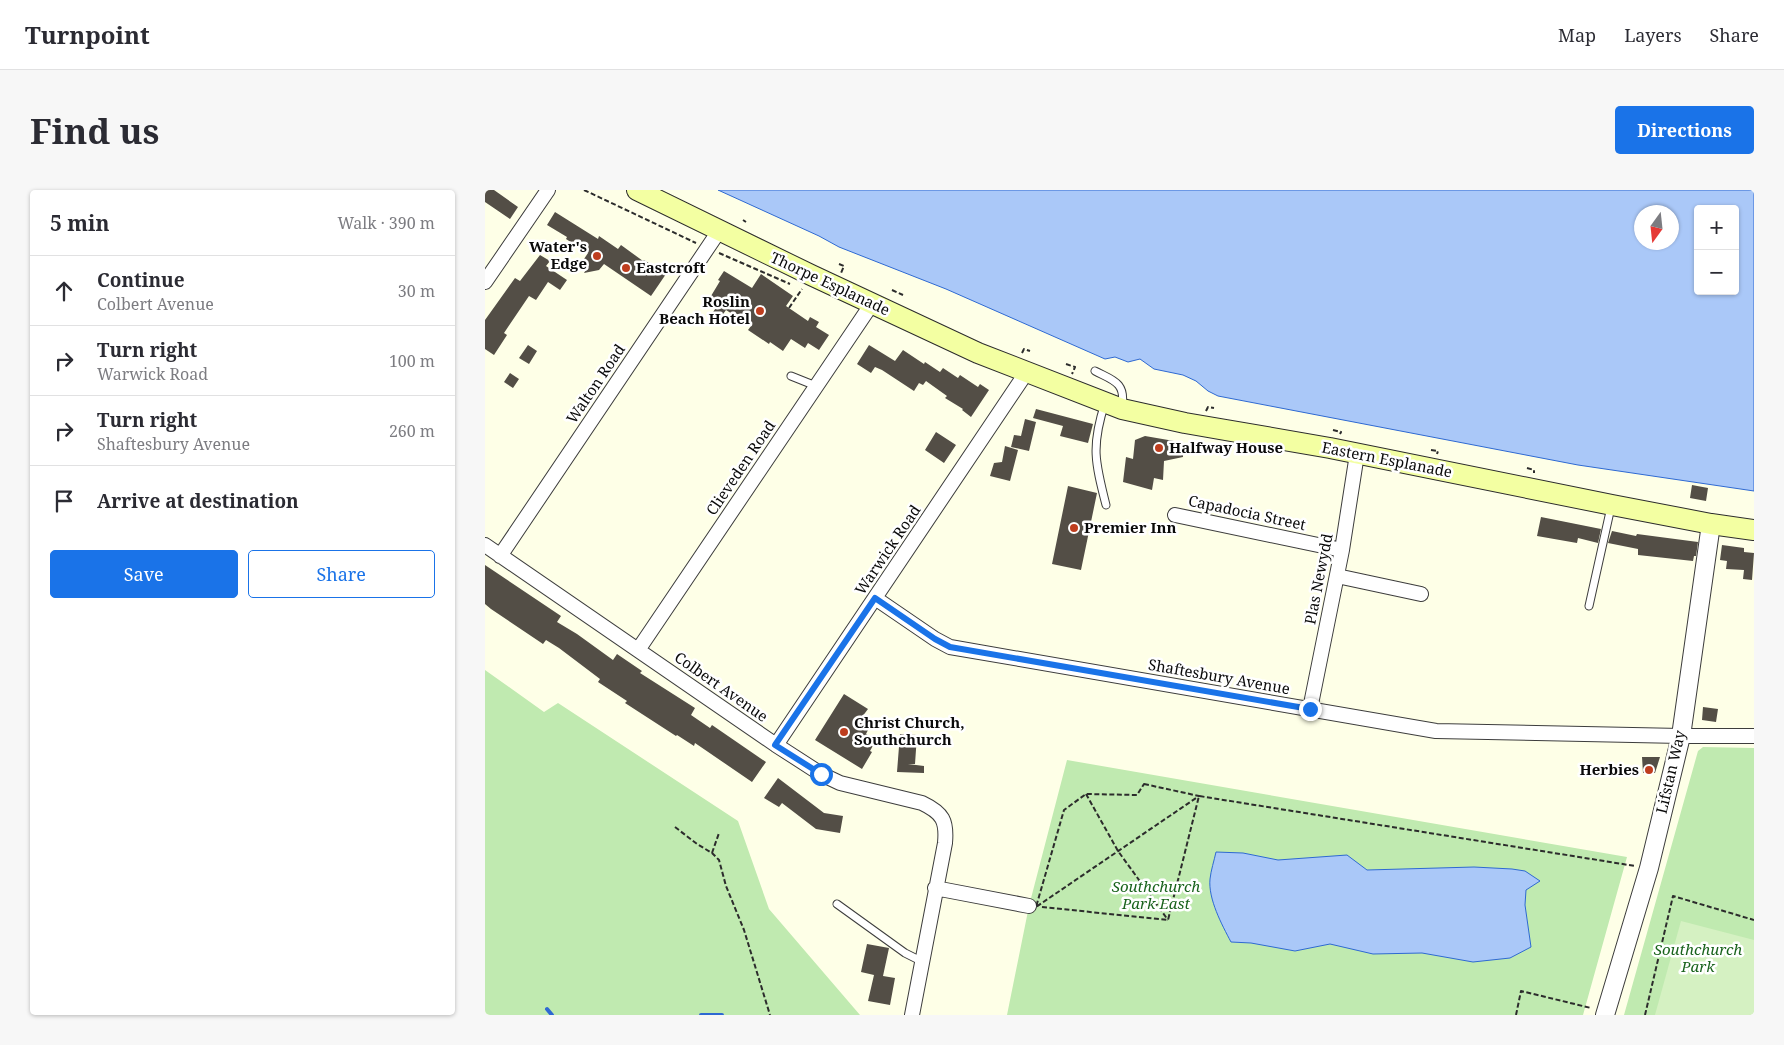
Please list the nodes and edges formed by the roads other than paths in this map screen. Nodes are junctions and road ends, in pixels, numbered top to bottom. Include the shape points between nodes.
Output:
1 (548, 190) edge
2 (637, 190) edge
3 (719, 231) junction
4 (485, 282) edge
5 (870, 303) junction
6 (1095, 371) dead end
7 (1025, 372) junction
8 (791, 376) dead end
9 (816, 386) junction
10 (1114, 406) junction
11 (1357, 454) junction
12 (1106, 505) dead end
13 (1611, 506) junction
14 (1175, 515) dead end
15 (1711, 524) junction
16 (1754, 530) edge
17 (485, 545) edge
18 (1342, 550) junction
19 (500, 556) junction
20 (1337, 576) junction
21 (1421, 596) dead end
22 (875, 598) junction
23 (1589, 606) dead end
24 (638, 650) junction
25 (1310, 709) junction
26 (1681, 736) junction
27 (1754, 736) edge
28 (775, 745) junction
29 (935, 888) junction
30 (837, 904) dead end
31 (1033, 906) road end
32 (921, 961) junction
33 (1605, 1013) edge
34 (912, 1015) edge

1 - 4 street
2 - 3 main road, Thorpe Esplanade
3 - 5 main road, Thorpe Esplanade
3 - 19 street, Walton Road
5 - 7 main road, Thorpe Esplanade via 978,354
5 - 9 street, Clieveden Road
6 - 10 lane via 1112,378 1122,392 1123,398
7 - 10 main road, Eastern Esplanade
7 - 22 street, Warwick Road
8 - 9 lane
9 - 24 street, Clieveden Road
10 - 11 main road, Eastern Esplanade via 1185,423
10 - 12 lane via 1099,423 1095,450
11 - 13 main road, Eastern Esplanade
11 - 18 street, Plas Newydd
13 - 15 main road, Eastern Esplanade
13 - 23 lane
14 - 18 street, Capadocia Street
15 - 16 main road, Eastern Esplanade
15 - 26 street, Lifstan Way
17 - 19 street, Colbert Avenue
18 - 20 street, Plas Newydd
19 - 24 street, Colbert Avenue
20 - 21 street
20 - 25 street, Plas Newydd
22 - 25 street, Shaftesbury Avenue via 950,647
22 - 28 street, Warwick Road
24 - 28 street, Colbert Avenue
25 - 26 street, Shaftesbury Avenue via 1444,732
26 - 27 street, Shaftesbury Avenue
26 - 33 street, Lifstan Way via 1649,868
28 - 29 street, Colbert Avenue via 834,781 933,808 942,817 946,832
29 - 31 street
29 - 32 street, Colbert Avenue
30 - 32 lane
32 - 34 street, Colbert Avenue

